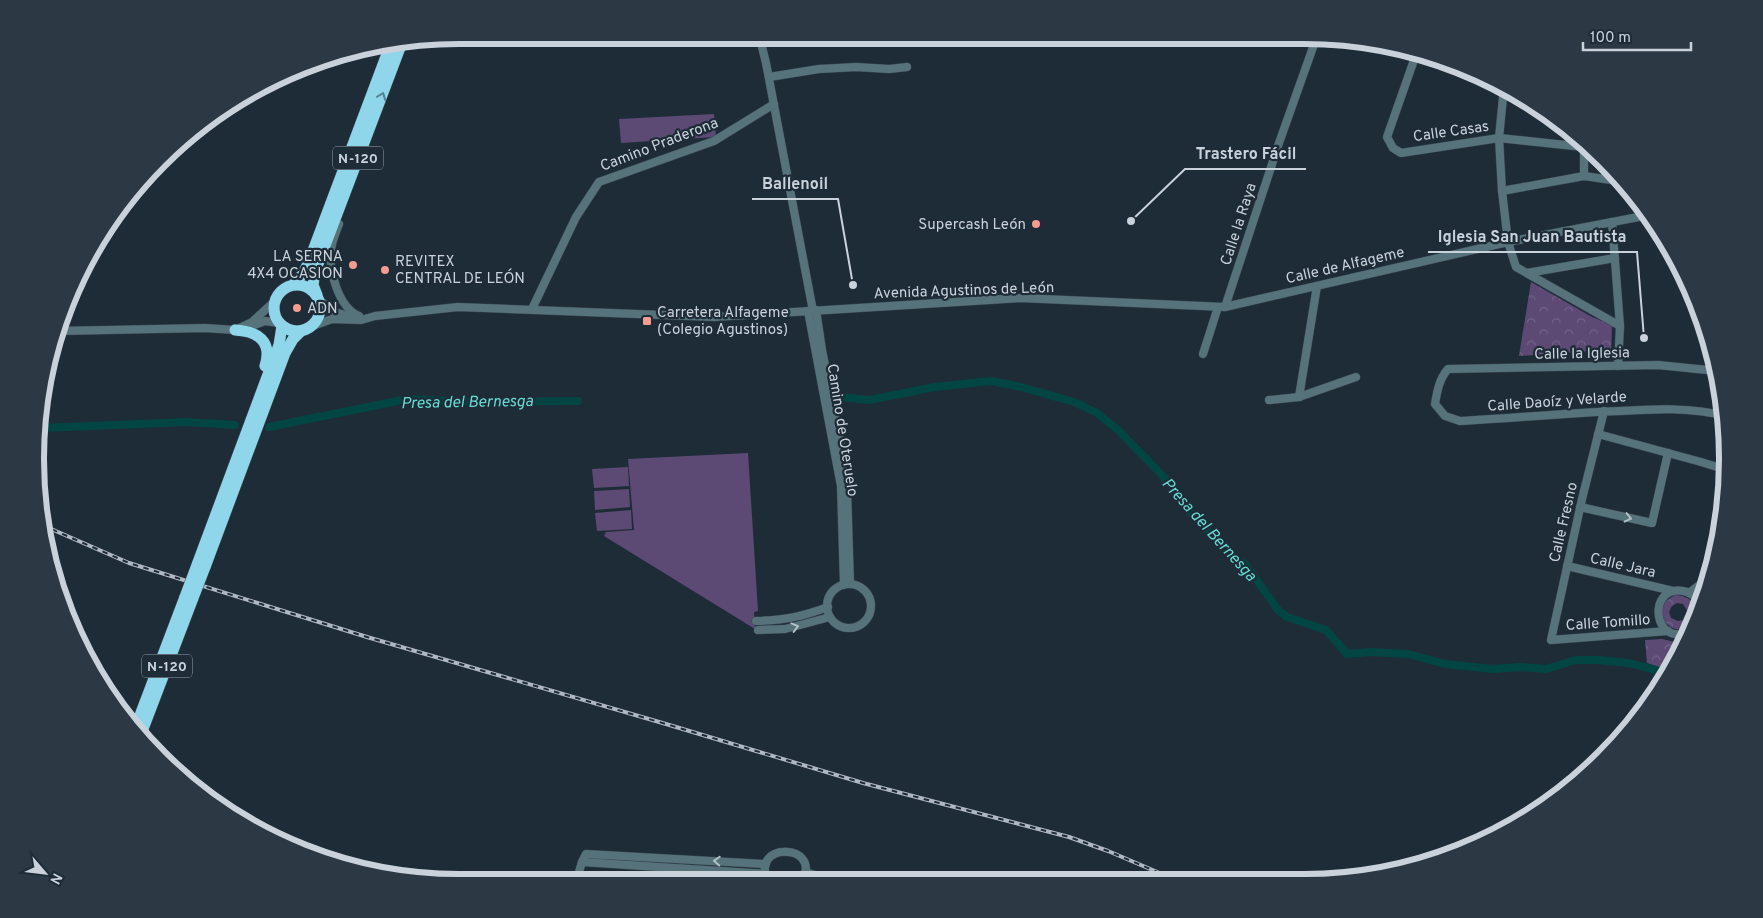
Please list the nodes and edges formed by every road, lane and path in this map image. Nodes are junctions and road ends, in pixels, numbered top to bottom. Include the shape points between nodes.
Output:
1 (761, 44) edge
2 (1314, 44) edge
3 (401, 48) edge
4 (388, 50) edge
5 (1415, 59) edge
6 (907, 67) dead end
7 (769, 77) junction
8 (1503, 95) edge
9 (774, 104) junction
10 (370, 126) junction
11 (1499, 138) junction
12 (1577, 146) edge
13 (1584, 152) edge
14 (1584, 176) junction
15 (1612, 180) edge
16 (1502, 191) junction
17 (1641, 217) edge
18 (1612, 222) junction
19 (1508, 242) junction
20 (1614, 258) junction
21 (1527, 273) junction
22 (294, 284) junction
23 (1317, 286) junction
24 (318, 297) junction
25 (275, 301) junction
26 (1222, 307) junction
27 (532, 309) junction
28 (813, 311) junction
29 (359, 316) junction
30 (374, 316) junction
31 (281, 324) junction
32 (1620, 326) junction
33 (306, 329) junction
34 (239, 330) junction
35 (65, 331) edge
36 (1203, 354) dead end
37 (1618, 366) junction
38 (1448, 369) joint
39 (1709, 371) edge
40 (1356, 377) dead end
41 (1299, 397) junction
42 (1270, 400) dead end
43 (1604, 411) junction
44 (1717, 415) edge
45 (1598, 434) junction
46 (1668, 453) junction
47 (1719, 468) edge
48 (1580, 507) junction
49 (216, 512) junction
50 (201, 566) junction
51 (1567, 566) junction
52 (847, 584) junction
53 (1699, 585) edge
54 (1673, 591) junction
55 (1689, 593) junction
56 (189, 597) junction
57 (1695, 597) edge
58 (828, 607) junction
59 (830, 617) junction
60 (756, 621) dead end
61 (758, 630) dead end
62 (1668, 631) junction
63 (1680, 634) edge
64 (1551, 640) joint
65 (138, 722) edge
66 (144, 729) edge
67 (582, 862) junction
68 (766, 864) junction
69 (697, 870) junction
70 (806, 872) joint
71 (578, 874) edge
72 (697, 874) edge
73 (732, 874) edge
74 (767, 874) edge
75 (812, 874) edge

1 - 7 street, Camino de Oteruelo
2 - 26 street, Calle la Raya
10 -> 3 highway, N-120
4 - 22 highway, N-120 via 308,264
5 - 11 street, Calle Casas via 1387,137 1394,148 1401,153
6 - 7 street via 889,70 856,67 819,69
7 - 9 street, Camino de Oteruelo
8 - 11 street
9 - 27 street, Camino Praderona via 714,141 599,182 576,217
9 - 28 street, Camino de Oteruelo
10 - 24 highway, N-120 via 315,272 314,285
10 - 29 street via 331,249 339,293 349,310
11 - 12 street
11 - 16 street
13 - 14 street
14 - 15 street
14 - 16 street
16 - 19 street
17 - 18 street, Calle de Alfageme
18 - 19 street, Calle de Alfageme
18 - 20 street
19 - 21 street via 1516,266
19 - 23 street, Calle de Alfageme
20 - 21 street
20 - 32 street
21 - 32 street
22 - 24 highway via 306,286
22 - 25 highway via 284,289
23 - 26 street, Calle de Alfageme
23 - 41 street
24 - 29 street, Avenida Agustinos de León via 337,314
24 - 33 highway via 320,314
25 - 31 highway via 275,314
25 - 34 street
26 - 28 street, Avenida Agustinos de León via 1020,298
26 - 36 street, Calle la Raya
27 - 28 street, Avenida Agustinos de León via 714,316
27 - 30 street, Avenida Agustinos de León via 458,307
28 - 52 street, Camino de Oteruelo via 842,486
29 - 30 street, Avenida Agustinos de León
30 - 33 street, Avenida Agustinos de León via 354,320 332,319
31 - 33 highway via 291,330
31 - 34 street via 265,321
31 - 49 highway, N-120 via 279,345
32 - 37 street
33 - 50 highway, N-120 via 293,339 285,353
34 - 35 street
34 - 49 highway via 262,338 268,355
37 - 38 street, Calle la Iglesia
37 - 39 street, Calle la Iglesia via 1658,364
38 - 43 street, Calle Daoíz y Velarde via 1438,388 1435,404 1446,416 1460,422
40 - 41 street
41 - 42 street
43 - 44 street, Calle Daoíz y Velarde via 1677,409
43 - 45 street, Calle Fresno
45 - 46 street
45 - 48 street, Calle Fresno
46 - 47 street
48 -> 46 street via 1652,523
48 - 51 street, Calle Fresno
49 - 50 highway, N-120
50 - 56 highway, N-120, bridge
51 - 54 street, Calle Jara
51 - 64 street, Calle Fresno
52 - 58 street via 835,589
52 - 59 street via 859,586 866,592 871,609 868,617 854,628 836,624
53 - 55 street
54 - 55 street, Calle Jara
54 - 62 street via 1660,601 1658,609 1661,624
55 - 57 street
56 - 65 highway, N-120
56 - 66 highway, N-120
58 - 59 street
58 - 60 street via 784,620
61 -> 59 street via 785,629
62 - 63 street, Calle Tomillo
62 - 64 street, Calle Tomillo
68 -> 67 street via 586,854
67 - 69 street
67 - 71 street
68 - 70 street via 780,851 792,852 802,859
68 - 74 street
69 - 72 street
69 - 73 street
70 - 75 street

